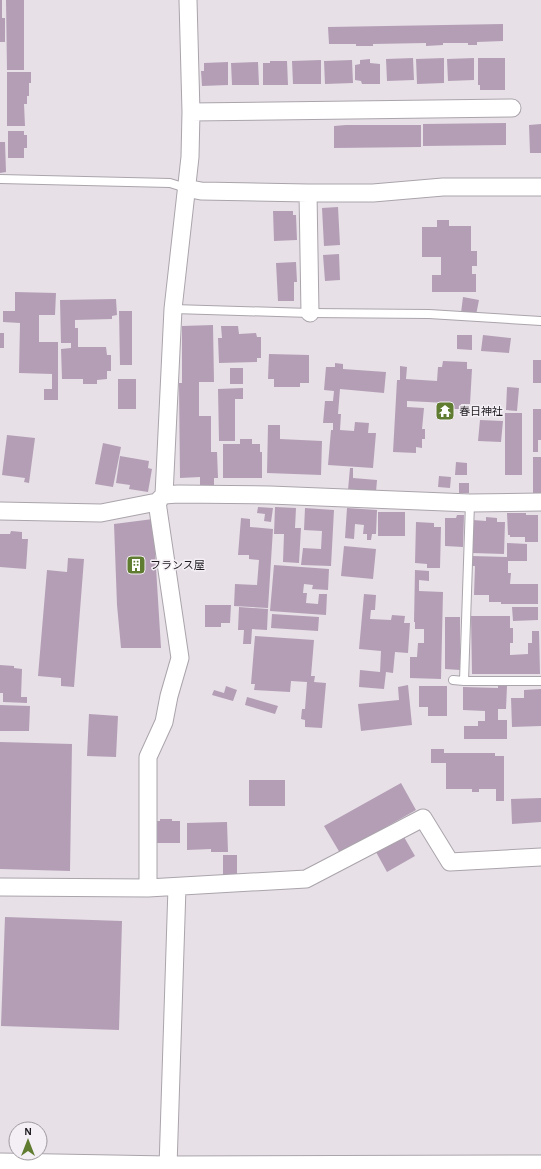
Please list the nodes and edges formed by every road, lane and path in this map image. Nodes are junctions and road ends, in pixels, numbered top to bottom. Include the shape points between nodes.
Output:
1 (188, 0) edge
2 (512, 108) dead end
3 (191, 112) junction
4 (0, 179) edge
5 (541, 187) edge
6 (186, 188) junction
7 (308, 193) junction
8 (173, 309) junction
9 (310, 313) junction
10 (541, 321) edge
11 (160, 499) junction
12 (541, 502) edge
13 (470, 503) junction
14 (0, 512) edge
15 (453, 680) dead end
16 (541, 681) edge
17 (464, 682) junction
18 (541, 857) edge
19 (0, 887) edge
20 (176, 887) junction
21 (148, 888) junction
22 (0, 1164) edge
23 (541, 1166) edge
24 (168, 1167) junction

1 - 3 street
2 - 3 street
3 - 6 street
4 - 6 lane via 170,183
5 - 7 street via 443,187 373,193
6 - 7 street via 201,191
6 - 8 street
7 - 9 street
8 - 9 lane
8 - 11 street
9 - 10 lane via 428,314
11 - 13 street via 270,495
11 - 14 street via 101,513
11 - 21 street via 180,658 164,722 148,757
12 - 13 street
13 - 17 lane
15 - 17 lane
16 - 17 lane
18 - 20 street via 450,862 423,818 306,878
19 - 21 street
20 - 21 street
20 - 24 street
22 - 24 street
23 - 24 street

